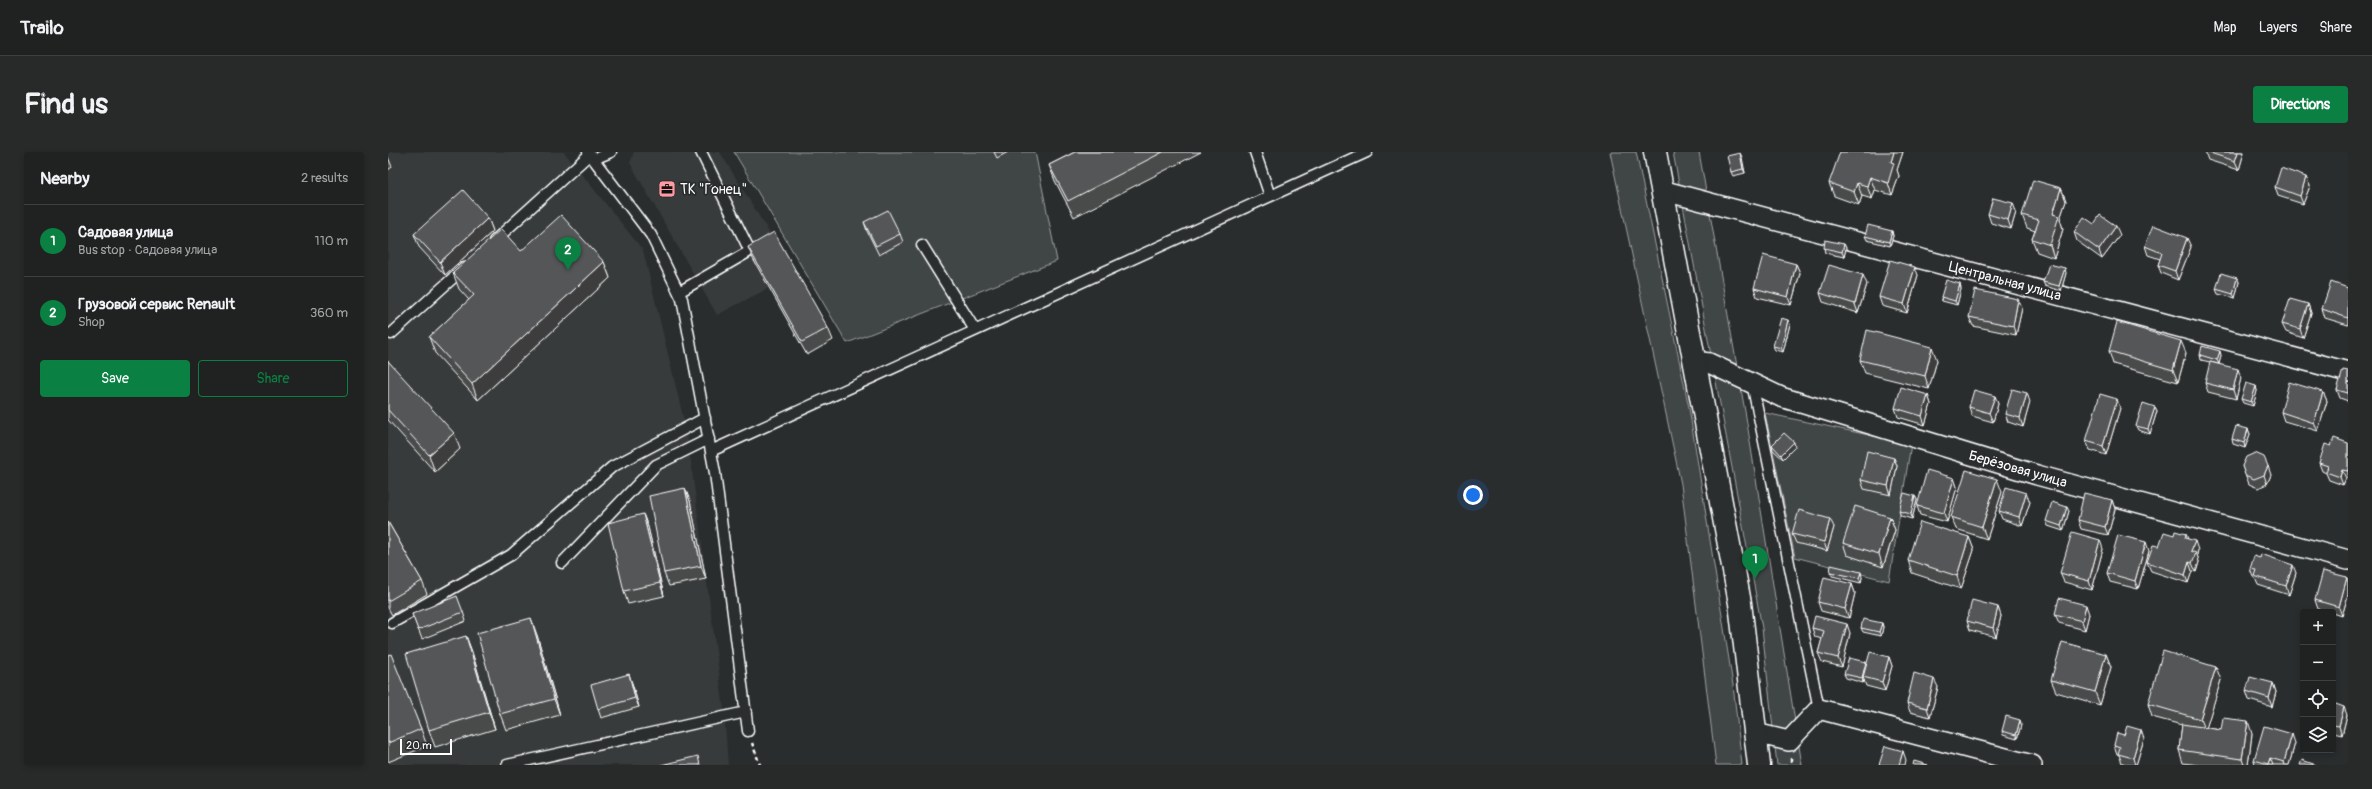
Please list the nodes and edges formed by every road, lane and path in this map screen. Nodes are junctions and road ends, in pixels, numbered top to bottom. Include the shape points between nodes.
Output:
1 (611, 152) edge
2 (701, 152) edge
3 (1255, 152) edge
4 (1367, 152) edge
5 (1655, 152) edge
6 (591, 155) edge
7 (1661, 190) junction
8 (1270, 196) junction
9 (922, 245) dead end
10 (483, 250) edge
11 (472, 261) edge
12 (679, 292) junction
13 (975, 330) junction
14 (391, 334) dead end
15 (1694, 362) junction
16 (2348, 372) edge
17 (1752, 383) junction
18 (705, 418) junction
19 (709, 439) junction
20 (711, 451) junction
21 (2348, 560) edge
22 (562, 563) dead end
23 (392, 623) dead end
24 (1819, 709) junction
25 (746, 712) junction
26 (748, 731) joint
27 (1755, 733) junction
28 (507, 765) edge
29 (760, 765) edge
30 (1759, 765) edge
31 (2032, 765) edge

1 - 6 lane
2 - 12 lane via 750,250
3 - 8 lane
4 - 8 lane
5 - 7 street
6 - 10 lane
6 - 12 lane via 651,235
7 - 15 street
7 - 16 street, Центральная улица
8 - 13 lane
9 - 13 lane
11 - 14 lane
12 - 18 lane
13 - 20 lane
15 - 17 street, Берёзовая улица via 1709,363
15 - 27 street via 1740,604
17 - 21 street, Берёзовая улица via 1781,397 2037,475
17 - 24 lane
18 - 19 lane
18 - 23 lane via 612,467 511,555
19 - 20 lane
19 - 22 lane via 656,465
20 - 25 lane
24 - 27 street via 1789,741
24 - 31 street
25 - 26 lane
25 - 28 lane
26 - 29 path
27 - 30 street

